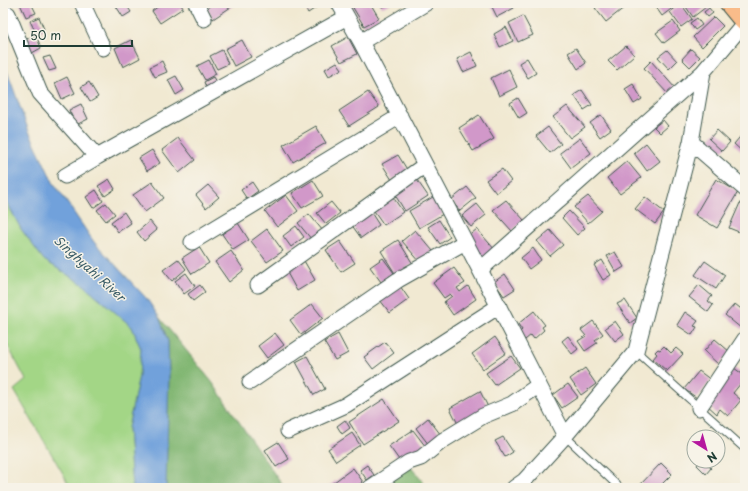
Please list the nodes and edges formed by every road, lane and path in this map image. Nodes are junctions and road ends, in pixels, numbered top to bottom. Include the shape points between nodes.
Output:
1 (82, 3) edge
2 (196, 3) edge
3 (339, 3) edge
4 (426, 3) edge
5 (731, 3) edge
6 (8, 14) dead end
7 (347, 17) junction
8 (204, 19) dead end
9 (745, 21) edge
10 (361, 42) junction
11 (103, 48) dead end
12 (703, 72) junction
13 (400, 116) junction
14 (691, 142) junction
15 (97, 157) junction
16 (425, 164) junction
17 (64, 176) dead end
18 (745, 189) edge
19 (192, 242) dead end
20 (465, 242) junction
21 (480, 270) junction
22 (258, 285) dead end
23 (498, 306) junction
24 (745, 339) edge
25 (636, 351) junction
26 (250, 382) dead end
27 (539, 385) junction
28 (699, 408) junction
29 (288, 431) dead end
30 (565, 436) junction
31 (745, 449) edge
32 (370, 488) edge
33 (514, 488) edge
34 (620, 488) edge

1 - 11 street
2 - 8 street
3 - 7 street
4 - 10 street
5 - 9 main road
6 - 15 street via 40,94
7 - 10 street
7 - 15 street
9 - 12 street
10 - 13 street
12 - 14 street
12 - 21 street
13 - 16 street
13 - 19 street
14 - 18 street
14 - 25 street
15 - 17 street
16 - 20 street
16 - 22 street
20 - 21 street
20 - 26 street via 398,280
21 - 23 street
23 - 27 street
23 - 29 street via 346,405
24 - 28 street
25 - 28 lane
25 - 30 street
27 - 30 street
27 - 32 street via 512,404 483,416 442,441 421,458 409,462
28 - 31 lane
30 - 33 street via 524,481
30 - 34 lane

